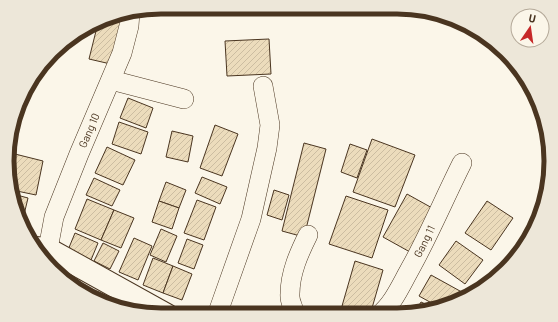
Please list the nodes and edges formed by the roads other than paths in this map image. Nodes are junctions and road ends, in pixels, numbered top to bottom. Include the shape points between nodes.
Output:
1 (130, 18) edge
2 (111, 80) junction
3 (263, 86) dead end
4 (184, 99) dead end
5 (462, 163) dead end
6 (308, 235) dead end
7 (42, 247) edge
8 (44, 249) edge
9 (153, 308) edge
10 (219, 308) edge
11 (294, 308) edge
12 (388, 308) edge

1 - 2 street, Gang 10 via 122,52
2 - 4 street
2 - 7 street, Gang 10 via 78,154
3 - 10 street via 270,125 267,148 251,219
5 - 12 street, Gang 11 via 427,238
6 - 11 street via 291,281 290,300
8 - 9 highway

